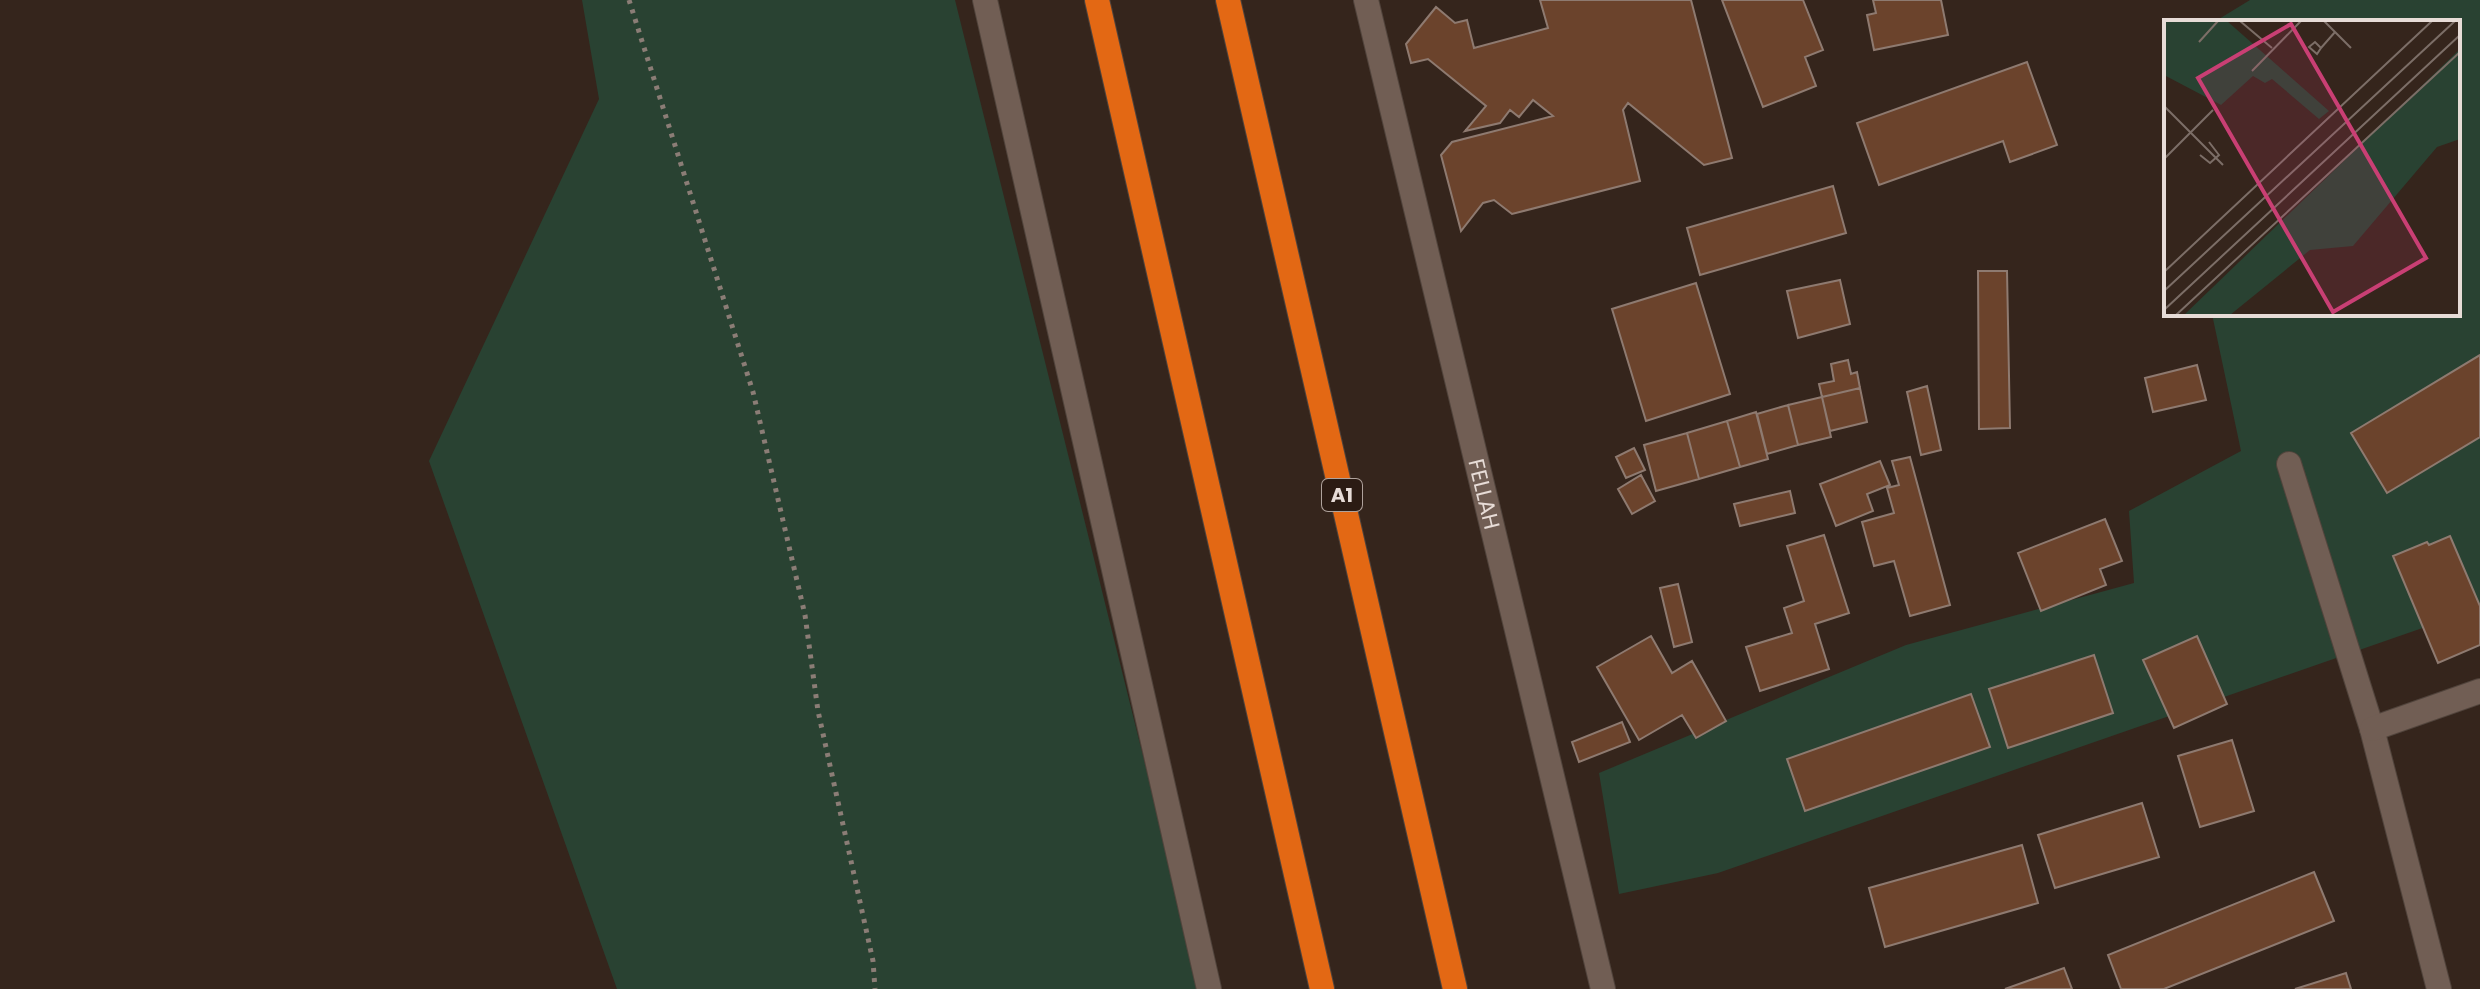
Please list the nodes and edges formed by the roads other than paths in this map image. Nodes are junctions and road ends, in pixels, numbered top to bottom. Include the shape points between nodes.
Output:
1 (985, 0) edge
2 (1097, 0) edge
3 (1228, 0) edge
4 (1366, 0) edge
5 (2289, 464) dead end
6 (2480, 691) edge
7 (2372, 729) junction
8 (1209, 989) edge
9 (1322, 989) edge
10 (1455, 989) edge
11 (1603, 989) edge
12 (2439, 989) edge

1 - 8 street
2 - 9 highway
3 - 10 highway, A1
4 - 11 street, FELLAH
5 - 7 street
6 - 7 street
7 - 12 street

